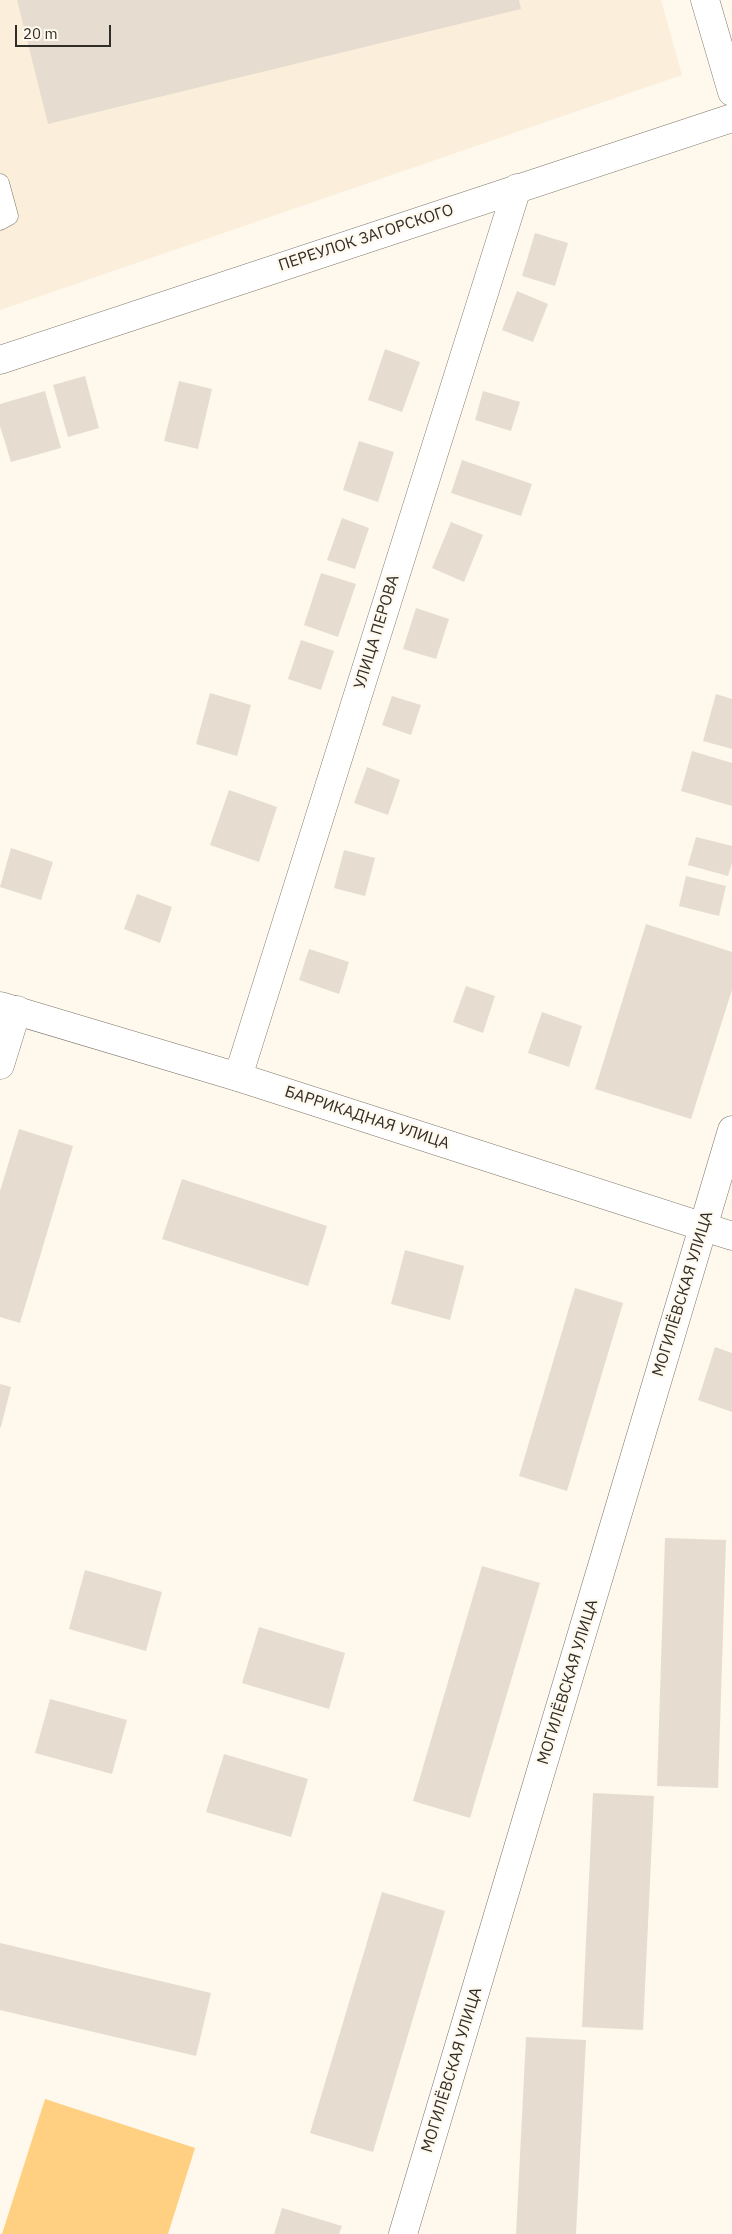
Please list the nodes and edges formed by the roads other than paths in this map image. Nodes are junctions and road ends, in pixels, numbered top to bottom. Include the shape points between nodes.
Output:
1 (705, 0) edge
2 (732, 92) edge
3 (732, 118) edge
4 (0, 183) edge
5 (517, 188) junction
6 (0, 221) edge
7 (0, 360) edge
8 (8, 1008) edge
9 (0, 1065) edge
10 (238, 1077) junction
11 (732, 1130) edge
12 (703, 1226) junction
13 (732, 1236) edge
14 (403, 2234) edge

1 - 2 street
3 - 5 street, ПЕРЕУЛОК ЗАГОРСКОГО
4 - 6 lane via 9,216
5 - 7 street, ПЕРЕУЛОК ЗАГОРСКОГО
5 - 10 street, УЛИЦА ПЕРОВА
8 - 9 street
8 - 10 street, БАРРИКАДНАЯ УЛИЦА
10 - 12 street, БАРРИКАДНАЯ УЛИЦА
11 - 12 street, МОГИЛЁВСКАЯ УЛИЦА
12 - 13 street, БАРРИКАДНАЯ УЛИЦА
12 - 14 street, МОГИЛЁВСКАЯ УЛИЦА

